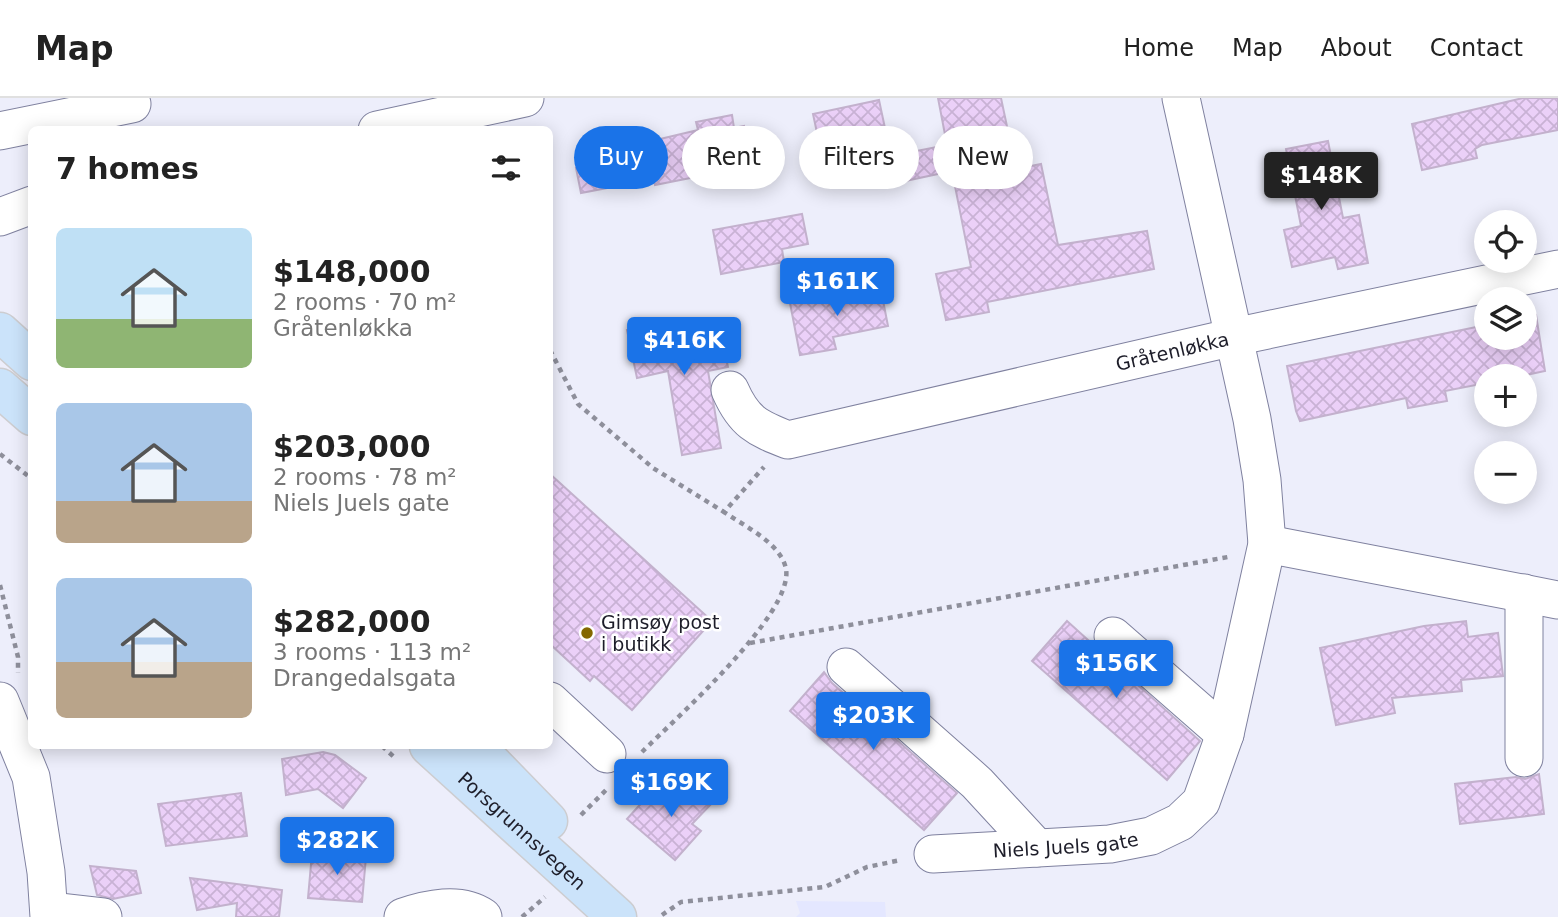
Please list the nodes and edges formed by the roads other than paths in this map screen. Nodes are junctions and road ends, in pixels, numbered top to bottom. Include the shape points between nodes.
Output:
1 (1181, 98) edge
2 (504, 100) edge
3 (134, 110) edge
4 (32, 126) edge
5 (394, 126) edge
6 (28, 127) edge
7 (0, 131) edge
8 (28, 206) edge
9 (0, 217) edge
10 (1558, 269) edge
11 (0, 332) edge
12 (1234, 337) junction
13 (28, 357) edge
14 (0, 388) edge
15 (730, 390) dead end
16 (28, 412) edge
17 (1267, 544) junction
18 (1541, 596) edge
19 (1114, 636) dead end
20 (846, 667) dead end
21 (553, 704) edge
22 (2, 705) edge
23 (1225, 734) junction
24 (432, 749) edge
25 (478, 749) edge
26 (1524, 758) dead end
27 (617, 766) road end
28 (1037, 848) junction
29 (933, 853) road end
30 (50, 914) edge
31 (653, 916) edge
32 (103, 917) edge
33 (403, 917) edge
34 (483, 917) edge
35 (617, 917) edge

1 - 12 street, Niels Juels gate
2 - 5 street
3 - 4 street
6 - 7 street
8 - 9 street
10 - 12 street, Gråtenløkka
11 - 13 main road
12 - 15 street, Gråtenløkka via 788,440 758,428 739,411
12 - 17 street, Niels Juels gate via 1262,480
14 - 16 main road
17 - 18 street
17 - 23 street, Niels Juels gate
18 - 26 street
19 - 23 street
20 - 28 street via 977,783
21 - 27 street
22 - 30 street via 31,777
23 - 28 street, Niels Juels gate via 1201,802 1180,822 1151,836 1111,844
24 - 35 main road, Porsgrunnsvegen
25 - 31 main road, Porsgrunnsvegen
28 - 29 street, Niels Juels gate
30 - 32 street
33 - 34 street via 452,908

